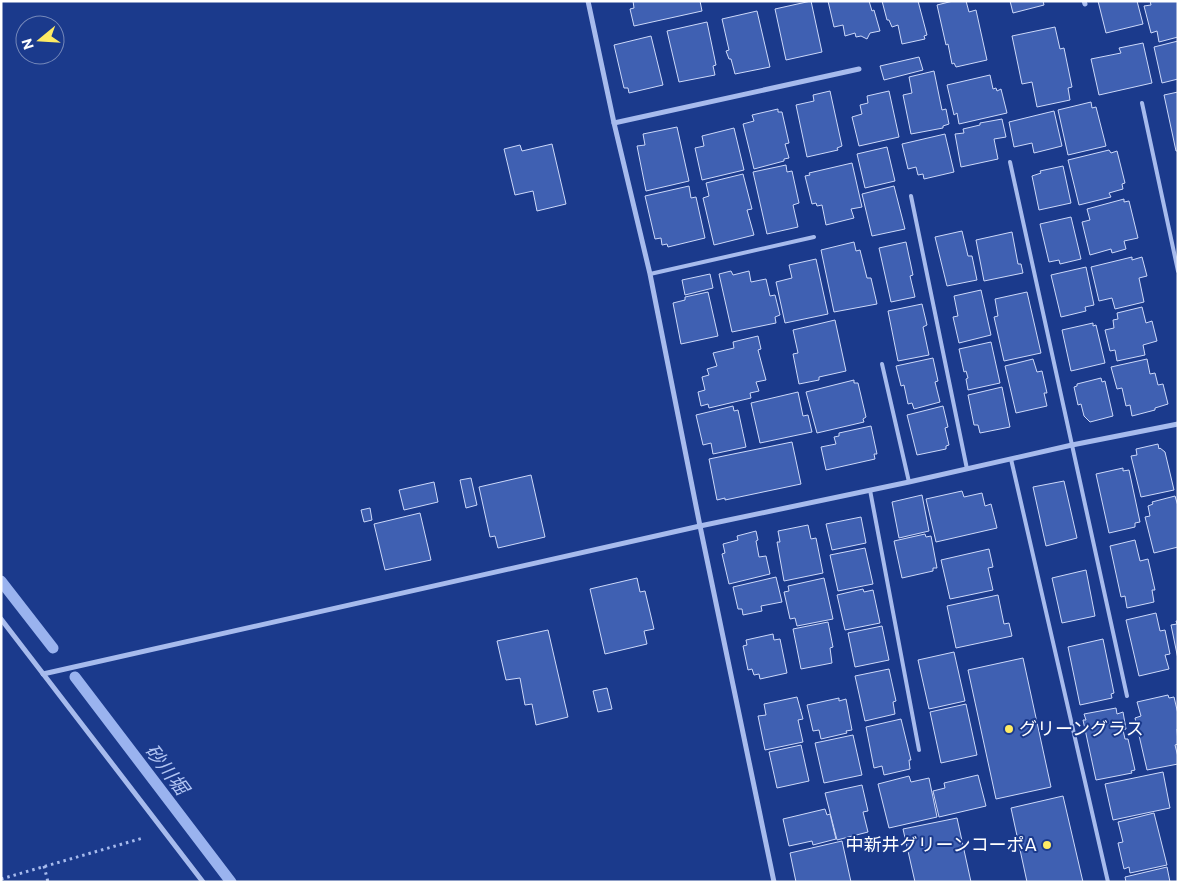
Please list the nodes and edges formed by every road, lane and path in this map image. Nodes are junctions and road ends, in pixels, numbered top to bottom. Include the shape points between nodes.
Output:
1 (588, 1) edge
2 (859, 69) dead end
3 (1142, 103) dead end
4 (614, 123) junction
5 (1010, 162) dead end
6 (912, 196) dead end
7 (814, 237) dead end
8 (1178, 271) edge
9 (650, 274) junction
10 (882, 364) dead end
11 (1178, 424) edge
12 (1072, 445) junction
13 (1011, 459) junction
14 (966, 469) junction
15 (909, 482) junction
16 (870, 490) junction
17 (700, 526) junction
18 (1, 619) edge
19 (43, 674) junction
20 (1127, 696) dead end
21 (919, 750) dead end
22 (164, 832) junction
23 (44, 866) junction
24 (1, 879) edge
25 (48, 882) edge
26 (203, 882) edge
27 (774, 882) edge
28 (1108, 882) edge

1 - 4 street
2 - 4 street
3 - 8 lane
4 - 9 street
5 - 12 lane
6 - 14 lane
7 - 9 lane
9 - 17 street
10 - 15 lane
11 - 12 street
12 - 13 street
12 - 20 lane
13 - 14 street
13 - 28 lane
14 - 15 street
15 - 16 street
16 - 17 street
16 - 21 lane
17 - 19 street
17 - 27 street
18 - 19 street
19 - 22 street
22 - 23 path
22 - 26 street
23 - 24 path
23 - 25 path

